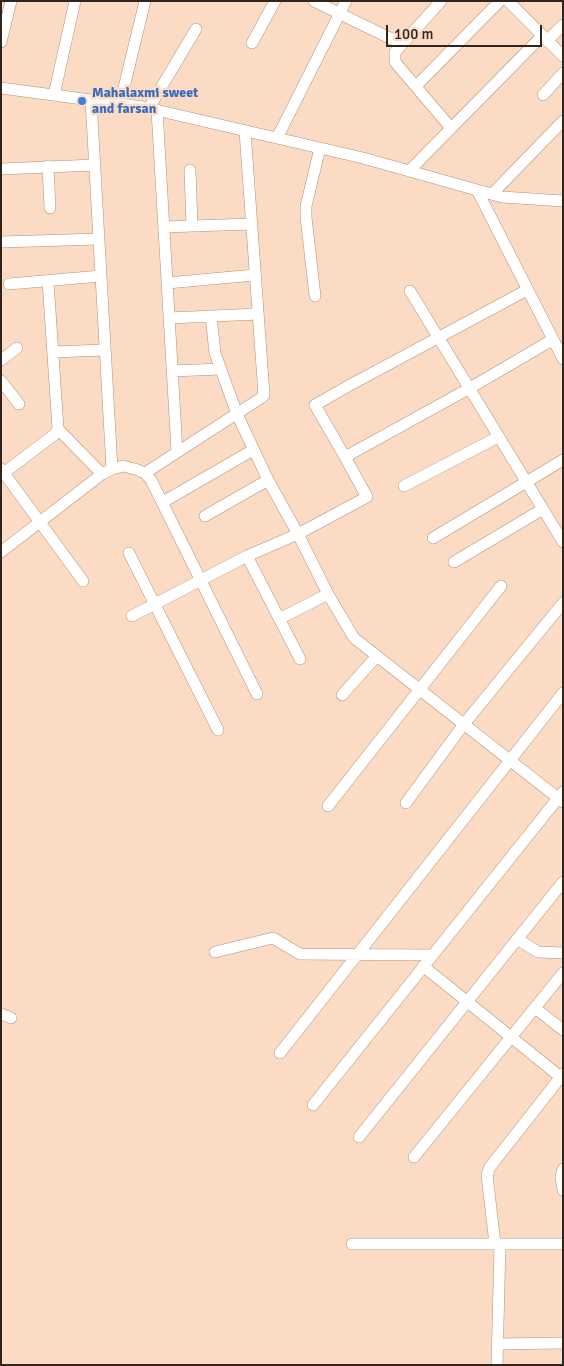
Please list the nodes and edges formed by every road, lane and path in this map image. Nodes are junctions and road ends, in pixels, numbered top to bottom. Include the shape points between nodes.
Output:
1 (11, 1) edge
2 (75, 1) edge
3 (145, 1) edge
4 (275, 1) edge
5 (314, 1) edge
6 (346, 1) edge
7 (441, 1) edge
8 (500, 1) edge
9 (508, 1) edge
10 (340, 14) junction
11 (563, 25) edge
12 (196, 29) dead end
13 (545, 38) junction
14 (1, 42) edge
15 (252, 43) dead end
16 (402, 44) junction
17 (563, 56) edge
18 (563, 73) edge
19 (416, 86) junction
20 (1, 88) edge
21 (54, 95) junction
22 (543, 95) dead end
23 (91, 100) junction
24 (120, 104) junction
25 (153, 109) junction
26 (563, 120) edge
27 (451, 128) junction
28 (245, 131) junction
29 (277, 138) junction
30 (320, 148) junction
31 (94, 165) junction
32 (48, 166) junction
33 (1, 169) edge
34 (190, 170) dead end
35 (409, 171) junction
36 (477, 190) junction
37 (492, 194) junction
38 (560, 198) edge
39 (50, 208) dead end
40 (252, 224) junction
41 (192, 226) junction
42 (164, 227) junction
43 (99, 239) junction
44 (1, 242) edge
45 (255, 274) junction
46 (101, 276) junction
47 (48, 280) junction
48 (167, 283) junction
49 (9, 284) dead end
50 (527, 290) junction
51 (410, 291) dead end
52 (315, 296) dead end
53 (258, 314) junction
54 (211, 316) junction
55 (169, 318) junction
56 (438, 339) junction
57 (556, 340) edge
58 (18, 348) dead end
59 (105, 350) junction
60 (53, 352) junction
61 (563, 359) edge
62 (1, 360) edge
63 (221, 369) junction
64 (172, 370) junction
65 (1, 381) edge
66 (470, 388) junction
67 (19, 404) dead end
68 (237, 414) junction
69 (58, 429) junction
70 (498, 437) junction
71 (253, 450) junction
72 (177, 452) junction
73 (345, 457) junction
74 (563, 460) edge
75 (107, 471) junction
76 (2, 472) edge
77 (144, 473) junction
78 (268, 480) junction
79 (527, 483) junction
80 (404, 486) dead end
81 (162, 502) junction
82 (543, 509) junction
83 (205, 516) dead end
84 (40, 522) junction
85 (558, 524) edge
86 (298, 534) junction
87 (433, 538) dead end
88 (563, 542) edge
89 (1, 552) edge
90 (129, 553) dead end
91 (247, 556) junction
92 (454, 562) dead end
93 (201, 580) junction
94 (83, 582) dead end
95 (501, 586) dead end
96 (328, 594) junction
97 (563, 603) edge
98 (155, 604) junction
99 (132, 616) dead end
100 (279, 619) junction
101 (376, 656) junction
102 (300, 659) dead end
103 (420, 690) junction
104 (563, 693) edge
105 (257, 694) dead end
106 (342, 695) dead end
107 (464, 724) junction
108 (218, 730) dead end
109 (510, 760) junction
110 (561, 797) edge
111 (406, 803) dead end
112 (328, 806) dead end
113 (563, 882) edge
114 (517, 940) junction
115 (214, 952) dead end
116 (563, 953) edge
117 (356, 955) junction
118 (432, 955) junction
119 (423, 966) junction
120 (563, 973) edge
121 (468, 1002) junction
122 (535, 1008) junction
123 (563, 1030) edge
124 (511, 1037) junction
125 (280, 1053) dead end
126 (562, 1077) edge
127 (313, 1105) dead end
128 (359, 1136) dead end
129 (414, 1157) dead end
130 (563, 1169) edge
131 (563, 1190) edge
132 (352, 1244) dead end
133 (497, 1244) junction
134 (563, 1244) edge
135 (497, 1344) junction
136 (563, 1344) edge
137 (497, 1365) edge

1 - 14 street
2 - 21 street
3 - 24 street
4 - 15 street
5 - 10 street
6 - 10 street
7 - 16 street
8 - 19 street
9 - 13 street
10 - 16 street
10 - 29 street
11 - 13 street
12 - 25 street
13 - 17 street
13 - 27 street
16 - 19 street via 395,52 395,62
18 - 22 street
19 - 27 street
20 - 21 street
21 - 23 street
23 - 24 street
23 - 31 street
24 - 25 street
25 - 28 street
25 - 42 street
26 - 37 street
27 - 35 street
28 - 29 street
28 - 40 street
29 - 30 street
30 - 35 street
30 - 52 street via 306,206
31 - 32 street
31 - 43 street
32 - 33 street
32 - 39 street
34 - 41 street
35 - 36 street
36 - 37 street
36 - 50 street
37 - 38 street
40 - 41 street
40 - 45 street
41 - 42 street
42 - 48 street
43 - 44 street
43 - 46 street
45 - 48 street
45 - 53 street
46 - 47 street
46 - 59 street
47 - 49 street
47 - 60 street
48 - 55 street
50 - 56 street
50 - 57 street
51 - 56 street
53 - 54 street
53 - 68 street via 264,395
54 - 55 street
54 - 63 street via 213,341
55 - 64 street
56 - 66 street
56 - 73 street via 315,406
57 - 61 street
57 - 66 street
58 - 62 street
59 - 60 street
59 - 75 street
60 - 69 street
63 - 64 street
63 - 68 street
64 - 72 street
65 - 67 street
66 - 70 street
66 - 73 street
68 - 71 street
68 - 72 street
69 - 75 street
69 - 76 street
70 - 79 street
70 - 80 street
71 - 78 street
71 - 81 street
72 - 77 street
73 - 86 street via 367,497
74 - 79 street
75 - 77 street via 123,466
75 - 84 street
76 - 84 street
77 - 81 street
78 - 83 street
78 - 86 street
79 - 82 street
79 - 87 street
81 - 93 street
82 - 85 street
82 - 92 street
84 - 89 street
84 - 94 street
85 - 88 street
86 - 91 street
86 - 96 street
90 - 98 street
91 - 93 street
91 - 100 street
93 - 98 street
93 - 105 street
95 - 103 street
96 - 100 street
96 - 101 street via 354,638
97 - 107 street
98 - 99 street
98 - 108 street
100 - 102 street
101 - 103 street
101 - 106 street
103 - 107 street
103 - 112 street
104 - 109 street
107 - 109 street
107 - 111 street
109 - 110 street
109 - 117 street
110 - 118 street
113 - 114 street
114 - 116 street via 538,952
114 - 121 street
115 - 117 street via 273,938 300,954
117 - 118 street
117 - 125 street
118 - 119 street
119 - 121 street
119 - 127 street
120 - 122 street
121 - 124 street
121 - 128 street
122 - 123 street
122 - 124 street
124 - 126 street
124 - 129 street
126 - 133 street via 490,1167 487,1175
130 - 131 street
132 - 133 street
133 - 134 street
133 - 135 street
135 - 136 street
135 - 137 street

